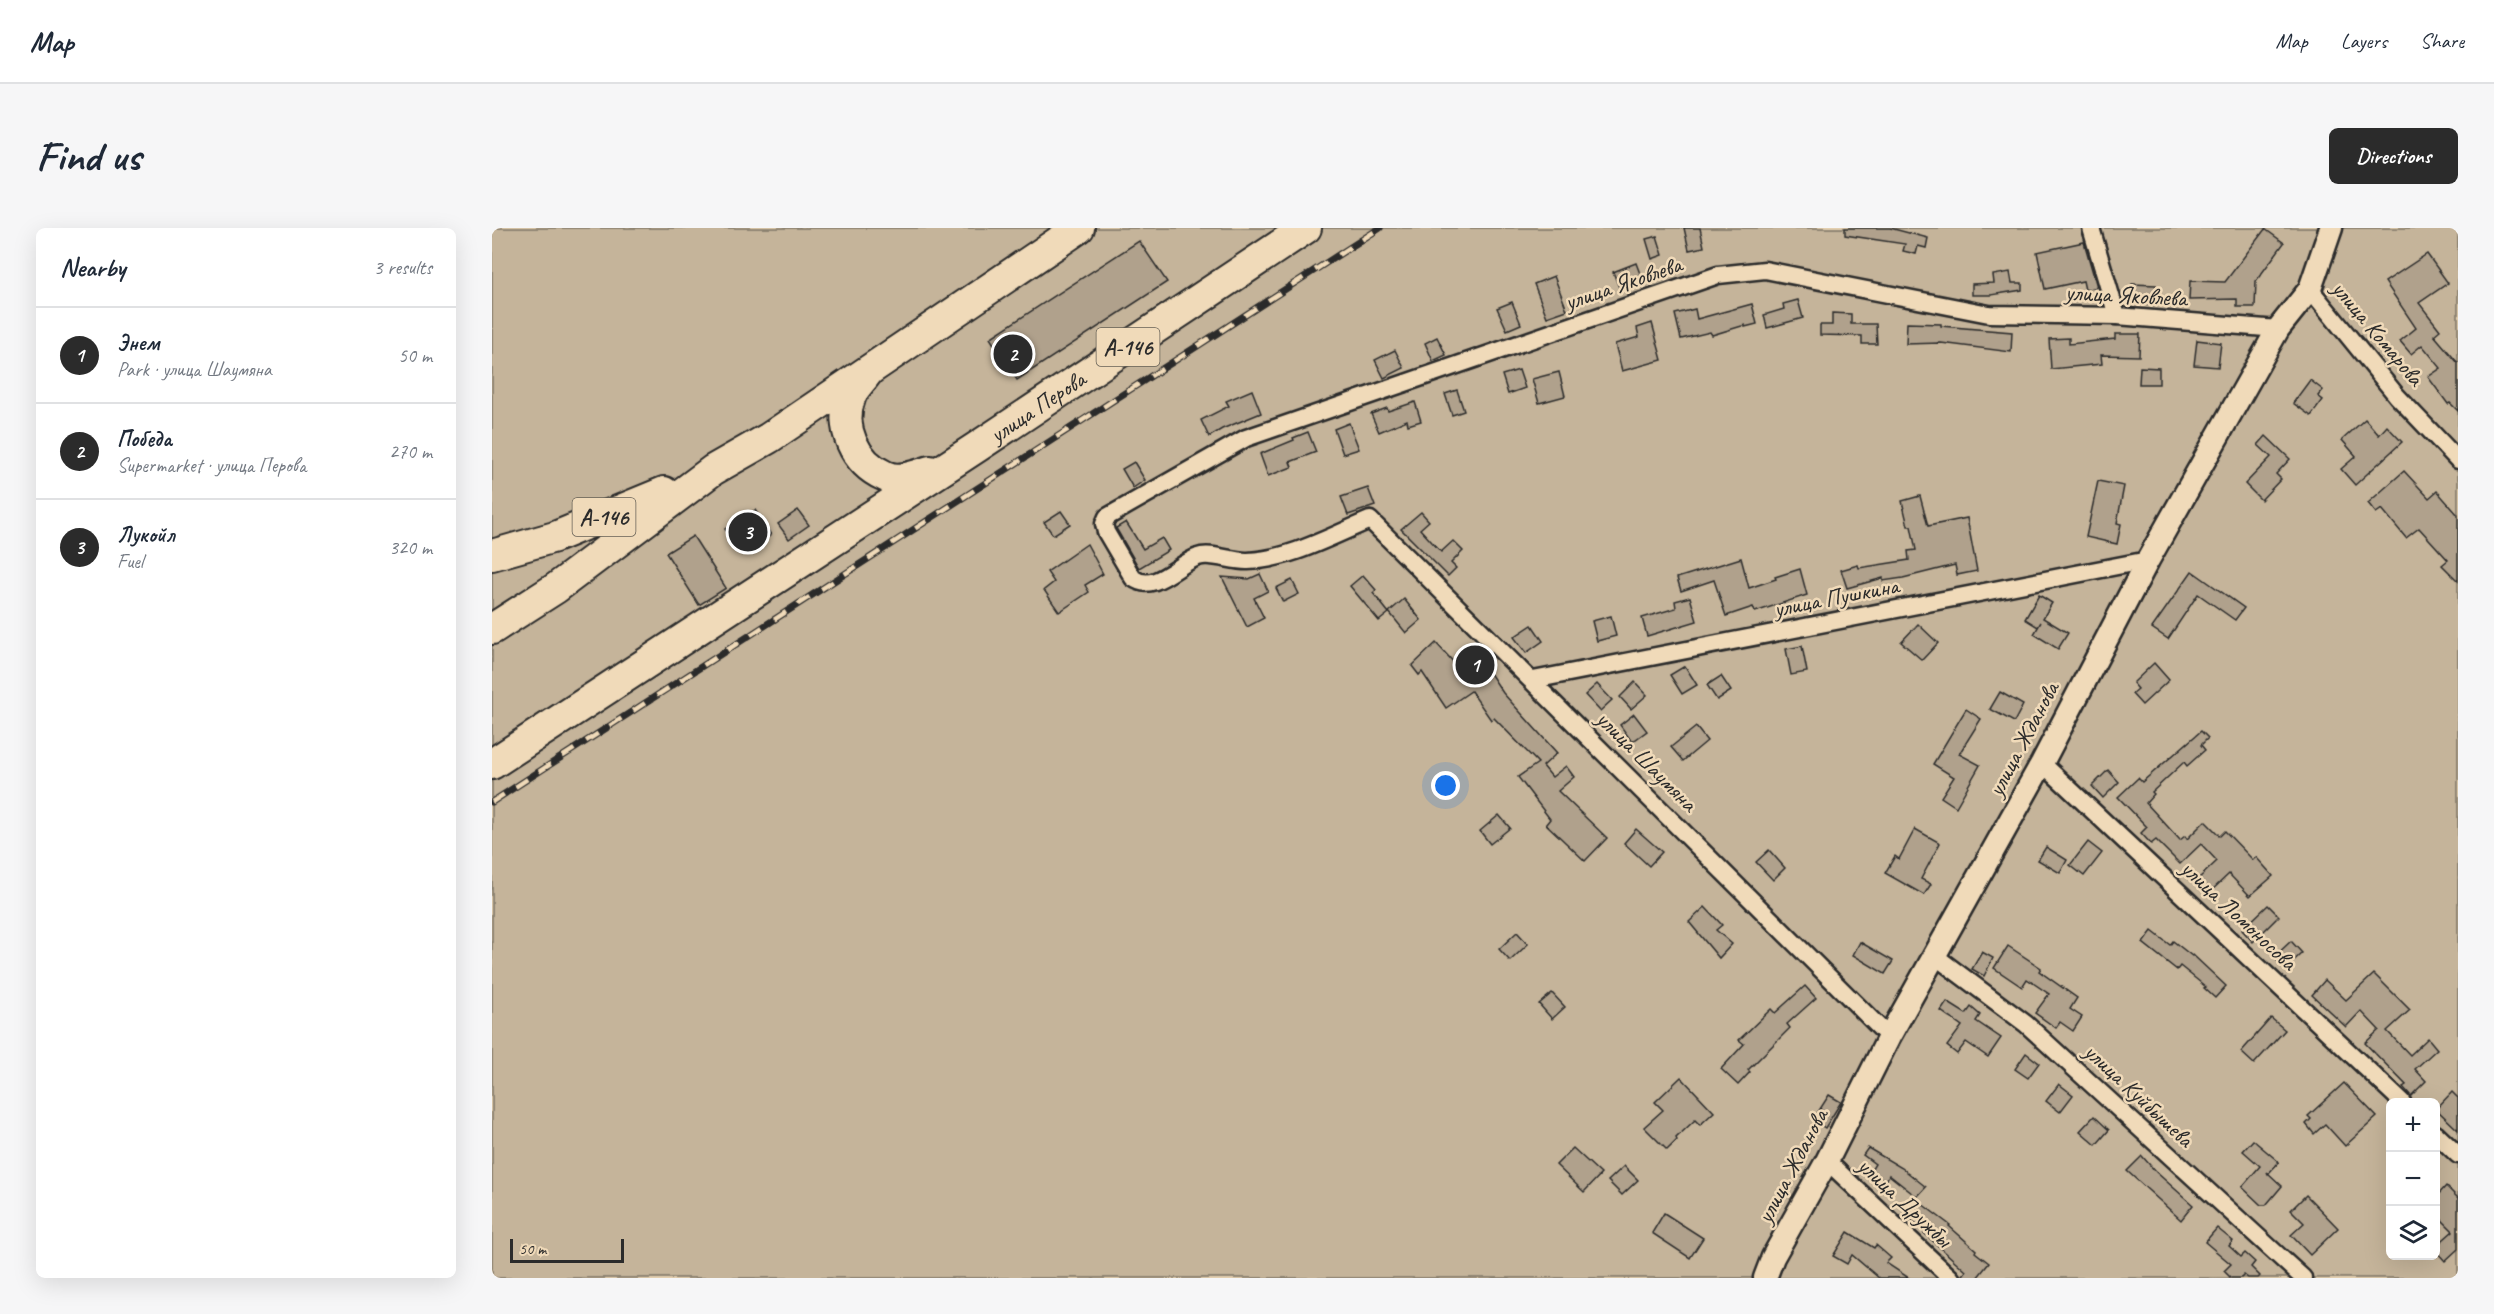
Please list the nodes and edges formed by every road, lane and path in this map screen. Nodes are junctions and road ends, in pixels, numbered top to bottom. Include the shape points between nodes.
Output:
1 (1079, 228) edge
2 (1306, 228) edge
3 (2091, 228) edge
4 (2331, 228) edge
5 (2310, 289) junction
6 (2117, 316) junction
7 (2278, 329) junction
8 (870, 368) junction
9 (2458, 460) edge
10 (949, 466) junction
11 (713, 470) junction
12 (1370, 520) joint
13 (492, 555) edge
14 (2148, 560) junction
15 (492, 629) edge
16 (1533, 680) junction
17 (2042, 763) junction
18 (492, 764) edge
19 (1935, 956) junction
20 (1889, 1037) junction
21 (2398, 1098) edge
22 (2440, 1138) edge
23 (2458, 1155) edge
24 (1827, 1161) junction
25 (1765, 1278) edge
26 (1951, 1278) edge
27 (2303, 1278) edge

1 - 8 highway, А-146
2 - 10 highway, улица Перова / А-146
3 - 6 street
4 - 5 street, улица Жданова
5 - 7 street, улица Жданова
5 - 9 street, улица Комарова via 2397,396
6 - 7 street, улица Яковлева
6 - 12 street, улица Яковлева via 1989,314 1765,270 1718,275 1246,438 1121,508 1107,517 1104,524 1133,578 1150,584 1200,556 1247,561 1285,555
7 - 14 street, улица Жданова
8 - 10 highway, А-146 via 851,396 847,422 850,442 864,462 887,477 908,478
8 - 11 highway, А-146 via 769,438
10 - 18 highway, А-146
11 - 13 highway, А-146 via 555,537
11 - 15 highway via 556,588
12 - 16 street, улица Шаумяна
14 - 16 street, улица Пушкина
14 - 17 street, улица Жданова
16 - 20 street, улица Шаумяна
17 - 19 street, улица Жданова
17 - 21 street, улица Ломоносова
19 - 20 street, улица Жданова
19 - 27 street, улица Куйбышева via 2026,1024
20 - 24 street, улица Жданова
22 - 23 street
24 - 25 street, улица Жданова
24 - 26 street, улица Дружбы

